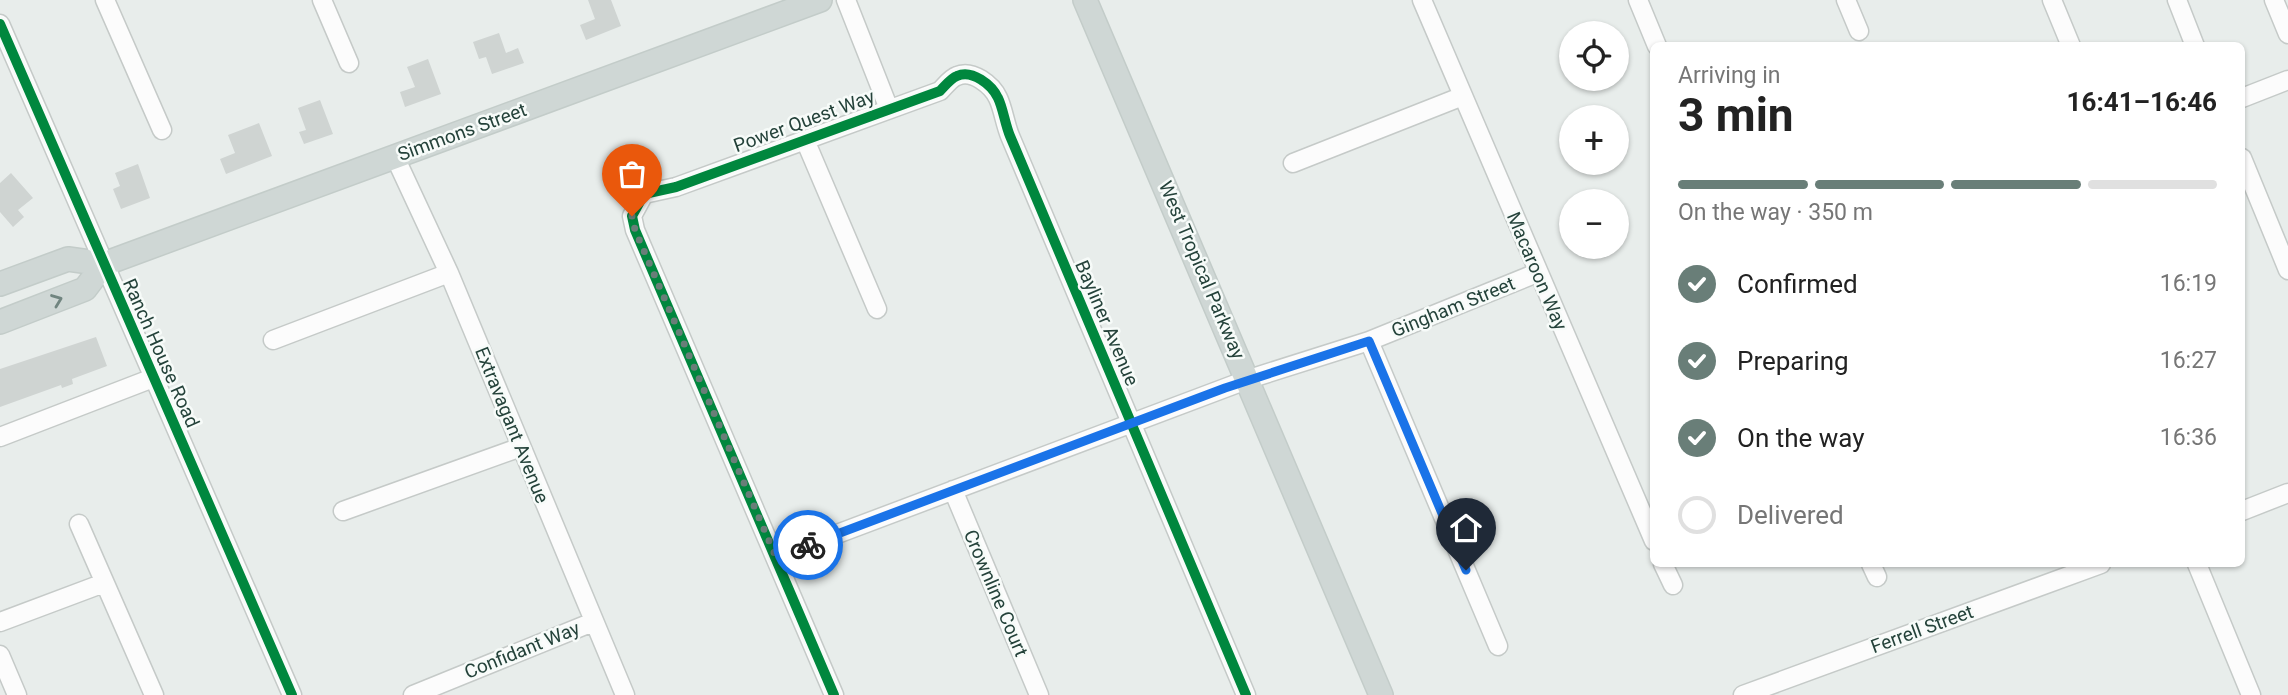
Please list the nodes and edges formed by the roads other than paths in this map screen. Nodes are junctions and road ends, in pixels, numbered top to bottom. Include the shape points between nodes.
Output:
1 (105, 0) edge
2 (322, 0) edge
3 (820, 0) edge
4 (846, 0) edge
5 (1085, 0) edge
6 (1422, 0) edge
7 (1638, 0) edge
8 (1846, 0) edge
9 (2052, 0) edge
10 (2176, 0) edge
11 (2274, 0) edge
12 (0, 24) edge
13 (1859, 31) dead end
14 (2288, 34) edge
15 (1655, 42) edge
16 (2069, 42) edge
17 (2193, 42) edge
18 (349, 63) dead end
19 (2288, 80) edge
20 (985, 82) joint
21 (1463, 96) junction
22 (2245, 97) edge
23 (889, 109) junction
24 (162, 130) dead end
25 (805, 140) junction
26 (395, 157) junction
27 (1293, 163) dead end
28 (2245, 165) edge
29 (104, 264) junction
30 (2288, 270) edge
31 (449, 273) junction
32 (1537, 273) junction
33 (0, 284) edge
34 (877, 309) dead end
35 (0, 322) edge
36 (273, 340) dead end
37 (1369, 341) junction
38 (153, 378) junction
39 (1249, 379) junction
40 (1130, 422) junction
41 (0, 436) edge
42 (521, 447) junction
43 (953, 490) junction
44 (2288, 493) edge
45 (2245, 510) edge
46 (342, 511) dead end
47 (79, 524) dead end
48 (1650, 532) edge
49 (776, 557) junction
50 (1664, 567) edge
51 (2093, 567) edge
52 (2198, 567) edge
53 (104, 583) junction
54 (1673, 585) dead end
55 (0, 622) edge
56 (593, 622) junction
57 (1498, 646) dead end
58 (0, 654) edge
59 (418, 694) edge
60 (17, 695) edge
61 (154, 695) edge
62 (292, 695) edge
63 (625, 695) edge
64 (834, 695) edge
65 (1039, 695) edge
66 (1246, 695) edge
67 (1381, 695) edge
68 (1743, 695) edge
69 (2251, 695) edge

1 - 24 street
2 - 18 street
3 - 26 main road, Simmons Street
4 - 23 street
5 - 39 main road, West Tropical Parkway
6 - 21 street, Macaroon Way
7 - 15 street
8 - 13 street
9 - 16 street
10 - 17 street
11 - 14 street
12 - 29 street, Ranch House Road
19 - 22 street
20 - 23 street, Power Quest Way via 966,74 956,76 940,91
20 - 40 street, Bayliner Avenue via 1000,102 1010,136
21 - 27 street
21 - 32 street, Macaroon Way
23 - 25 street, Power Quest Way
25 - 34 street
25 - 49 street, Power Quest Way via 676,187 644,194 632,216
26 - 29 main road, Simmons Street
26 - 31 street, Extravagant Avenue
28 - 30 street
29 - 33 main road, Simmons Street via 68,259
35 -> 29 main road, Simmons Street via 85,289
29 - 38 street, Ranch House Road
31 - 36 street
31 - 42 street, Extravagant Avenue
32 - 37 street, Gingham Street
32 - 48 street, Macaroon Way
37 - 39 street, Gingham Street
37 - 57 street
38 - 41 street
38 - 62 street, Ranch House Road
39 - 40 street, Gingham Street
39 - 67 main road, West Tropical Parkway
40 - 43 street, Gingham Street
40 - 66 street, Bayliner Avenue
42 - 46 street
42 - 56 street, Extravagant Avenue
43 - 49 street, Gingham Street
43 - 65 street, Crownline Court
44 - 45 street
47 - 53 street
49 - 64 street
50 - 54 street
51 - 68 street, Ferrell Street
52 - 69 street
53 - 55 street
53 - 61 street
56 - 59 street, Confidant Way
56 - 63 street, Extravagant Avenue
58 - 60 street

